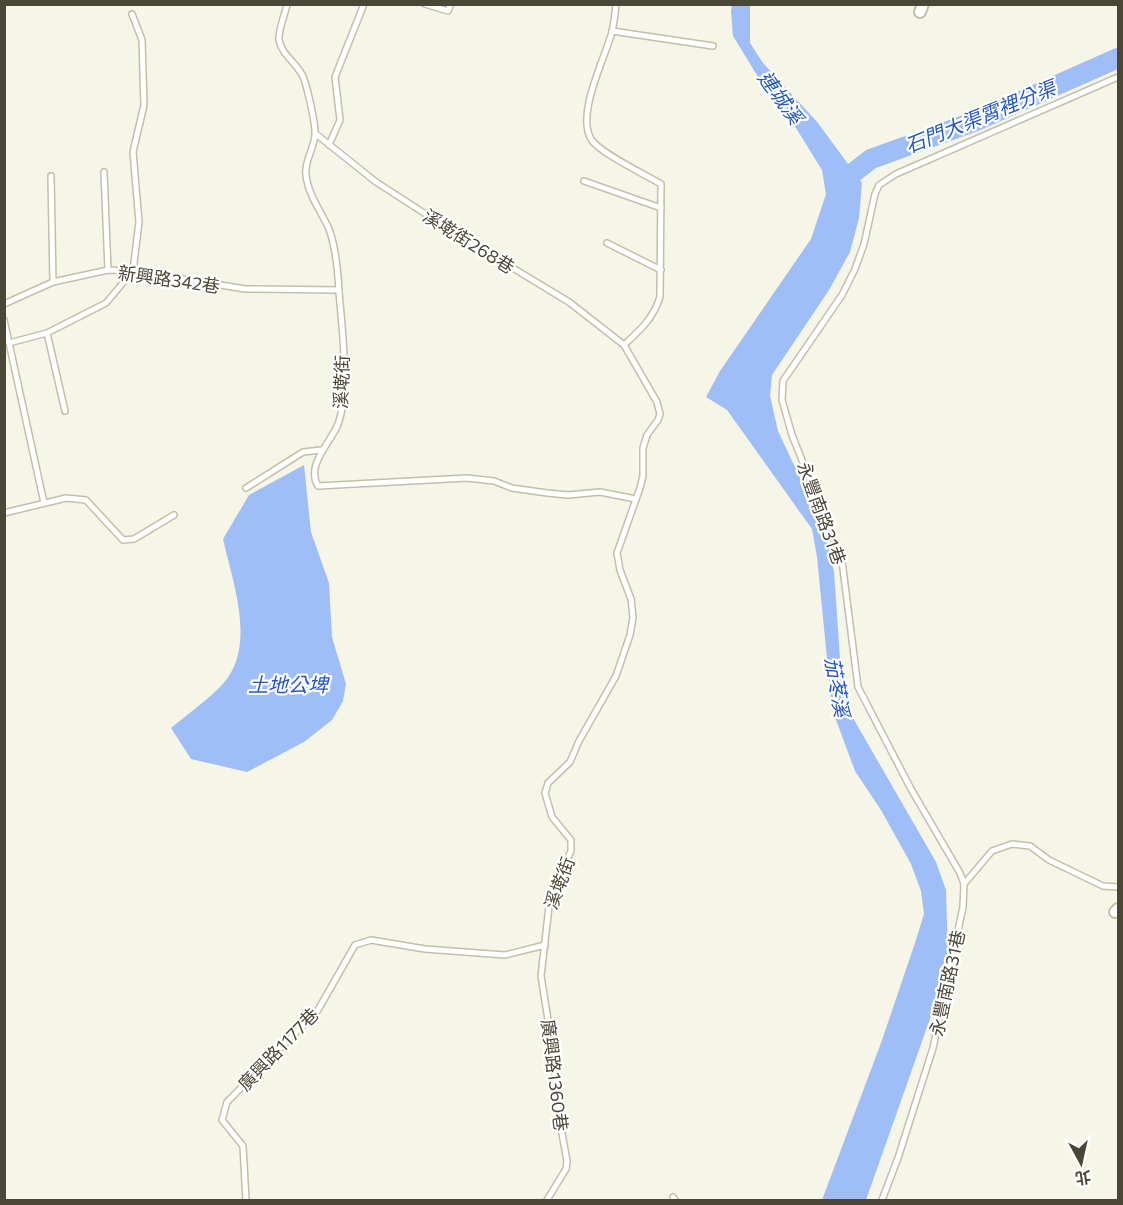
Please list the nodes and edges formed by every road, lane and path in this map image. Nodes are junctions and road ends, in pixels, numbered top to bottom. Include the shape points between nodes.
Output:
1 (287, 4) edge
2 (364, 4) edge
3 (425, 4) edge
4 (451, 4) edge
5 (616, 4) edge
6 (132, 14) dead end
7 (612, 31) junction
8 (713, 46) dead end
9 (1119, 77) edge
10 (316, 134) junction
11 (329, 145) junction
12 (104, 172) dead end
13 (51, 176) dead end
14 (584, 181) dead end
15 (661, 208) junction
16 (607, 243) dead end
17 (108, 270) junction
18 (660, 270) junction
19 (133, 271) junction
20 (53, 282) junction
21 (339, 290) junction
22 (4, 304) edge
23 (4, 320) edge
24 (46, 333) junction
25 (9, 343) junction
26 (624, 345) junction
27 (65, 411) dead end
28 (321, 450) junction
29 (246, 488) dead end
30 (636, 499) junction
31 (44, 502) junction
32 (4, 513) edge
33 (174, 515) dead end
34 (964, 884) junction
35 (1119, 888) edge
36 (545, 945) junction
37 (246, 1200) edge
38 (547, 1200) edge
39 (882, 1200) edge

1 - 10 lane, 溪墘街 via 279,38 283,51 305,79
2 - 11 lane via 335,77 340,120
3 - 4 lane via 448,11
5 - 7 lane
6 - 19 lane via 142,40 144,105 133,152 139,222
7 - 8 lane
7 - 15 lane via 590,99 587,128 591,140 603,150 661,184
9 - 34 lane, 永豐南路31巷 via 896,174 879,185 855,269 842,295 783,381 782,400 792,435 842,561 858,687
10 - 11 lane, 溪墘街268巷
10 - 21 lane, 溪墘街 via 305,171 308,187 329,230
11 - 26 lane, 溪墘街268巷 via 376,182 569,302
12 - 17 lane
13 - 20 lane
14 - 15 lane
15 - 18 lane
16 - 18 lane
17 - 19 lane, 新興路342巷
17 - 20 lane, 新興路342巷
18 - 26 lane via 656,311
19 - 21 lane, 新興路342巷 via 244,289
19 - 24 lane via 106,303
20 - 22 lane, 新興路342巷
21 - 28 lane, 溪墘街 via 344,396 337,427
23 - 25 lane
24 - 25 lane
24 - 27 lane
25 - 31 lane
26 - 30 lane, 溪墘街 via 660,414 645,441 643,476
28 - 29 lane via 303,452
28 - 30 lane, 溪墘街 via 315,471 318,486 467,478 547,493 600,492
30 - 36 lane, 溪墘街 via 617,553 631,599 630,635 616,676 570,762 548,783 545,793 552,817 571,840 571,851 550,898
31 - 32 lane
31 - 33 lane via 86,500 123,540 134,539
34 - 35 lane via 992,851 1012,844 1030,846 1049,860 1103,886
34 - 39 lane, 永豐南路31巷 via 963,907 933,1048
36 - 37 lane, 廣興路1177巷 via 505,955 371,940 355,945 318,1010 227,1102 222,1120 243,1146
36 - 38 lane, 廣興路1360巷 via 541,976 567,1161

